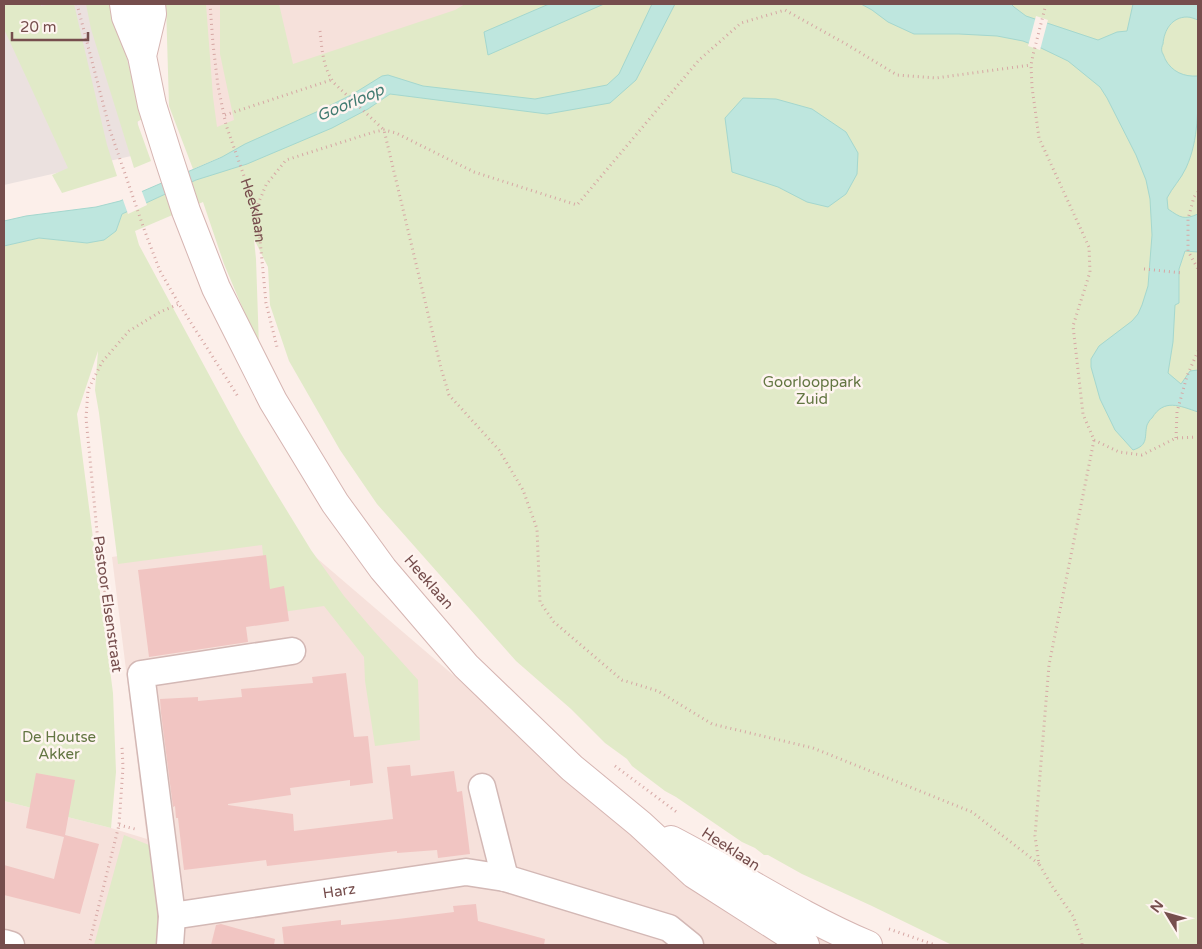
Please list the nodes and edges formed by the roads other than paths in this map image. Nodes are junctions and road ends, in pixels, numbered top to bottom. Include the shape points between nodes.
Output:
1 (124, 4) edge
2 (151, 4) edge
3 (142, 56) junction
4 (292, 651) dead end
5 (482, 787) dead end
6 (640, 824) junction
7 (505, 878) junction
8 (172, 916) junction
9 (876, 936) edge
10 (4, 943) edge
11 (11, 945) edge
12 (170, 945) edge
13 (690, 945) edge
14 (806, 945) edge

1 - 3 main road, Heeklaan
2 - 3 main road, Heeklaan via 152,14
3 - 6 main road, Heeklaan via 152,105 168,156 216,288 273,400 335,503 383,569 466,666 572,768
4 - 8 street, Pastoor Elsenstraat via 141,674
5 - 7 street
6 - 9 main road, Heeklaan via 801,913
6 - 14 main road, Heeklaan via 694,874
7 - 8 street, Harz via 466,872
7 - 13 street, Harz via 669,928
8 - 12 street, Pastoor Elsenstraat
10 - 11 street

